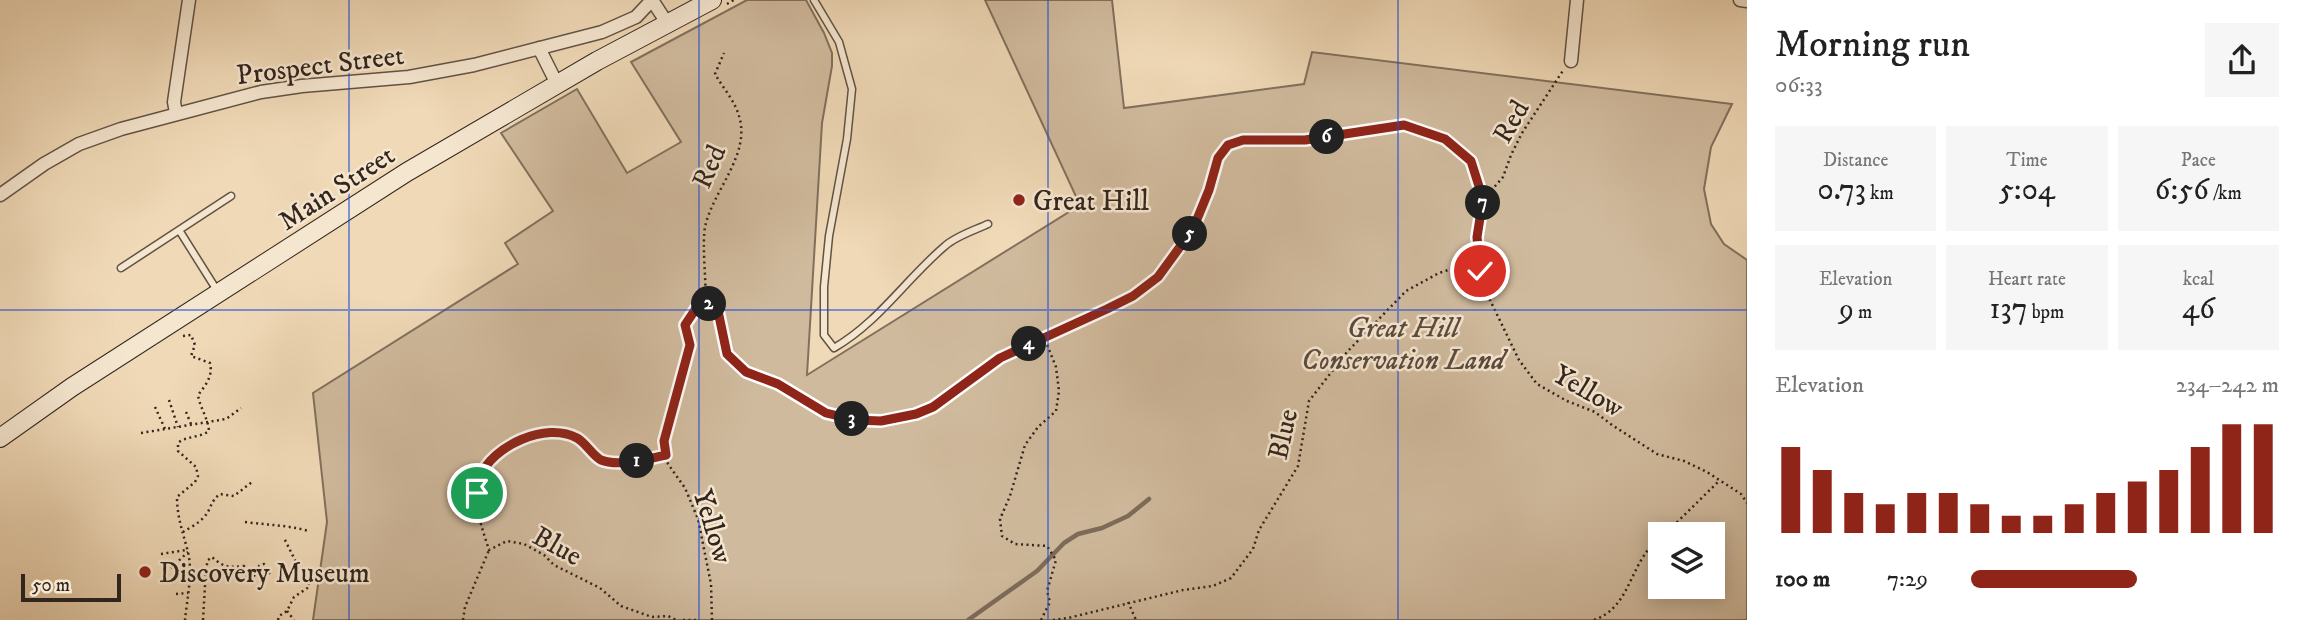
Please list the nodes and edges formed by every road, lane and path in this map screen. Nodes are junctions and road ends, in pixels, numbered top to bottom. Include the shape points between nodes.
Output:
1 (189, 0) edge
2 (652, 0) edge
3 (712, 0) edge
4 (814, 0) edge
5 (1577, 0) edge
6 (1740, 0) edge
7 (1747, 1) edge
8 (667, 23) junction
9 (539, 48) junction
10 (724, 53) dead end
11 (1571, 61) joint
12 (557, 84) junction
13 (176, 113) junction
14 (0, 195) edge
15 (231, 196) dead end
16 (1483, 199) junction
17 (988, 224) dead end
18 (179, 230) junction
19 (1479, 260) junction
20 (121, 268) dead end
21 (219, 293) junction
22 (706, 302) junction
23 (182, 336) dead end
24 (1045, 337) junction
25 (169, 400) dead end
26 (155, 407) dead end
27 (241, 408) dead end
28 (186, 412) dead end
29 (208, 421) junction
30 (191, 425) junction
31 (178, 427) junction
32 (165, 429) junction
33 (141, 433) dead end
34 (0, 439) edge
35 (666, 455) junction
36 (1719, 481) junction
37 (252, 482) dead end
38 (1747, 503) edge
39 (245, 522) dead end
40 (1677, 522) edge
41 (309, 531) dead end
42 (183, 532) junction
43 (284, 538) dead end
44 (489, 550) junction
45 (188, 551) junction
46 (1648, 551) edge
47 (162, 554) dead end
48 (171, 568) dead end
49 (270, 575) dead end
50 (187, 593) junction
51 (176, 594) dead end
52 (1128, 602) junction
53 (287, 611) junction
54 (184, 620) edge
55 (203, 620) edge
56 (278, 620) edge
57 (294, 620) edge
58 (463, 620) edge
59 (676, 620) edge
60 (682, 620) edge
61 (699, 620) edge
62 (712, 620) edge
63 (1041, 620) edge
64 (1053, 620) edge
65 (1136, 620) edge
66 (1594, 620) edge

1 - 13 street
2 - 8 street
2 - 9 street, Prospect Street via 636,17 602,32
3 - 8 main road, Main Street
4 - 17 lane via 839,42 852,89 824,287 824,335 834,348 875,318 947,244
5 - 11 street
6 - 7 street
8 - 12 main road, Main Street
9 - 12 street
9 - 13 street, Prospect Street via 409,77 261,92
10 - 22 path, Red via 715,74 739,116 741,130 736,162 714,200 705,230
11 - 16 path, Red via 1522,132 1503,177
12 - 21 main road, Main Street via 407,172
13 - 14 street, Prospect Street via 79,144
15 - 18 lane
16 - 19 path, Yellow via 1477,237
16 - 24 path, Yellow via 1471,161 1445,139 1404,125 1305,140 1243,140 1228,145 1218,158 1193,229 1158,277 1133,296
18 - 20 lane
18 - 21 lane
19 - 36 path, Yellow via 1490,300 1519,360 1537,384 1595,412 1657,454 1684,461
19 - 52 path, Blue via 1439,273 1406,291 1347,352 1309,401 1298,466 1259,530 1253,549 1231,578 1213,586
21 - 34 main road, Main Street
22 - 24 path, Yellow via 718,311 727,354 746,372 778,384 826,413 855,420 881,421 933,407 1000,358
22 - 35 path via 685,325 690,345 664,441
23 - 29 path via 191,335 195,341 191,356 210,363 209,380 198,395
24 - 63 path via 1056,367 1056,411 1025,445 1000,519 1002,536 1015,544 1047,546 1056,560
25 - 31 path
26 - 32 path
27 - 29 path via 226,419
28 - 30 path
29 - 30 path
29 - 42 path via 209,431 178,443 178,451 196,467 198,476 177,497
30 - 31 path
31 - 32 path
32 - 33 path
35 - 44 path, Blue via 601,460 577,439 561,434 544,433 510,445 480,478 479,519
35 - 62 path, Yellow via 698,519 711,584
36 - 38 path, Yellow
36 - 40 path
37 - 42 path via 234,496 220,494 205,517
39 - 41 path
42 - 45 path
43 - 53 path via 309,580
44 - 58 path
44 - 59 path, Blue via 508,541 524,544 621,606
45 - 47 path
45 - 48 path
45 - 50 path
46 - 66 path via 1619,603 1607,616
49 - 55 path via 264,564 248,579 244,566 230,568 208,560
50 - 51 path
50 - 54 path
52 - 64 path, Blue
52 - 65 path
53 - 56 path
53 - 57 path
60 - 61 path

